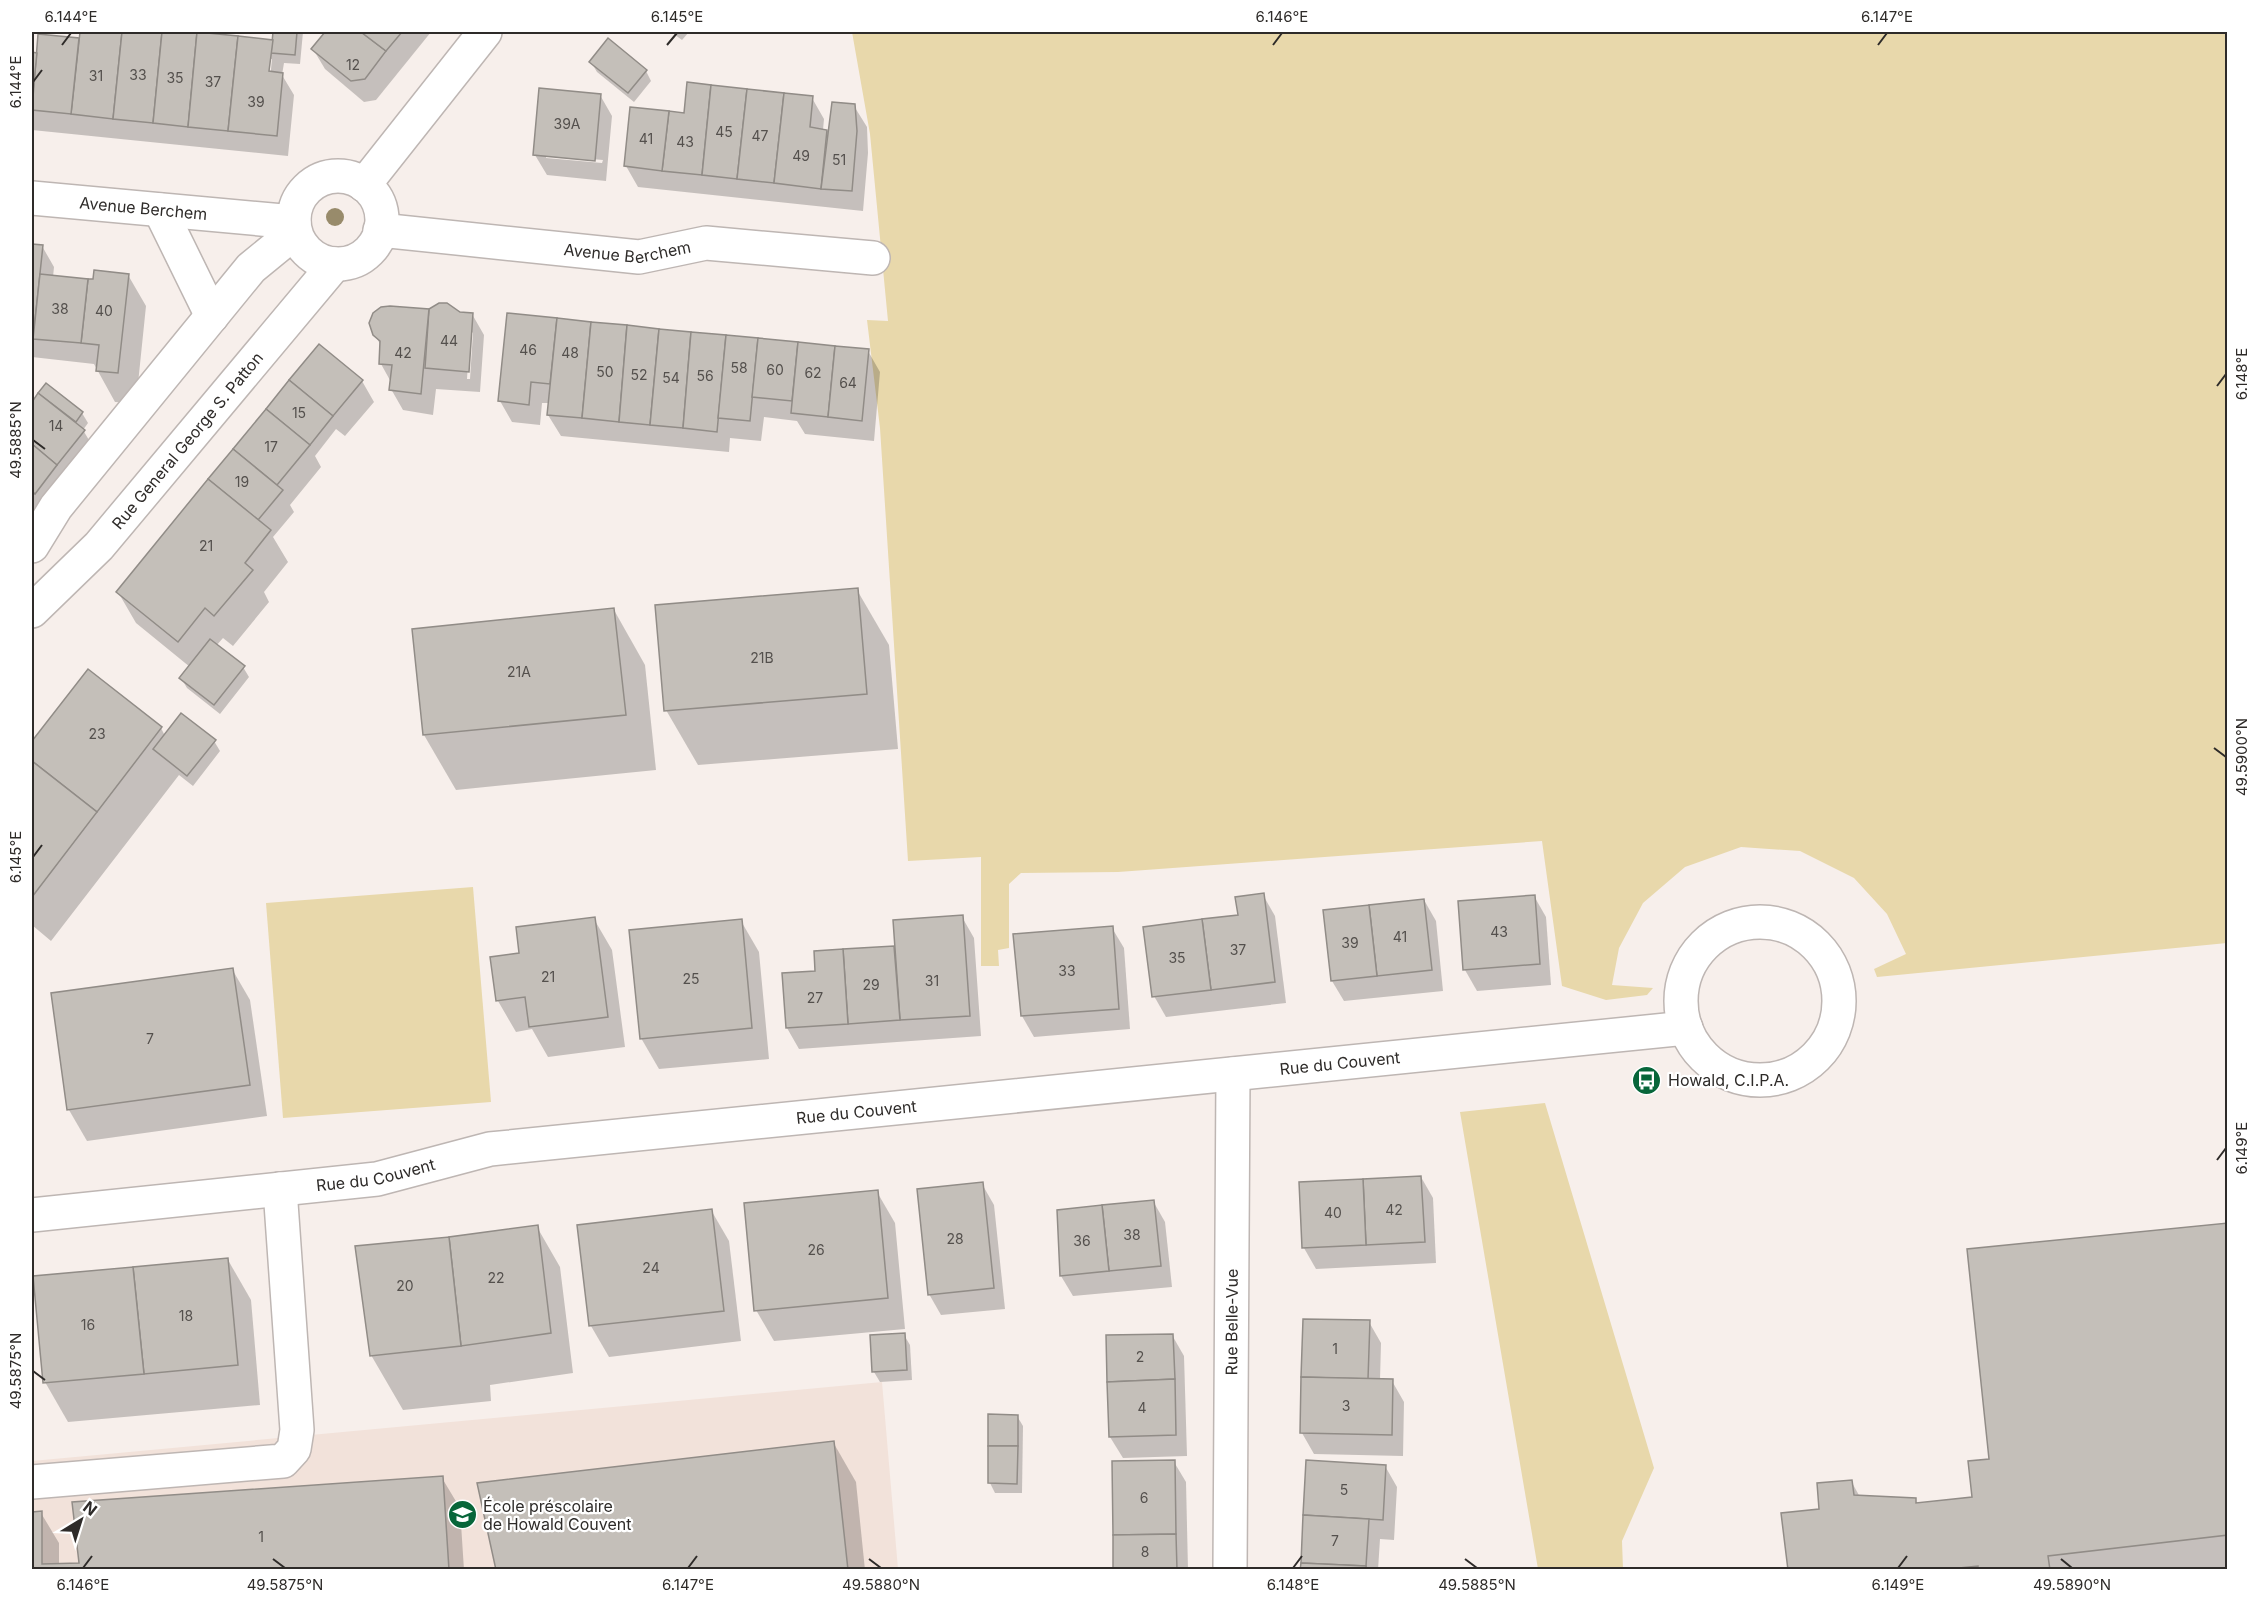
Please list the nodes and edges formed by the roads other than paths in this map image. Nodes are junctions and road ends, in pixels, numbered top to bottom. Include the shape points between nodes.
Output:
1 (485, 32) edge
2 (364, 185) junction
3 (32, 198) edge
4 (160, 210) junction
5 (294, 227) junction
6 (380, 230) junction
7 (873, 258) dead end
8 (335, 264) junction
9 (212, 316) junction
10 (32, 546) edge
11 (32, 611) edge
12 (1686, 1028) junction
13 (1233, 1074) junction
14 (280, 1189) junction
15 (32, 1215) edge
16 (32, 1482) edge
17 (1230, 1569) edge

1 - 2 street
2 - 5 street via 337,176 311,185 301,195
2 - 6 street via 379,205
3 - 4 street, Avenue Berchem
4 - 5 street, Avenue Berchem
4 - 9 street
5 - 8 street via 310,254
5 - 9 street via 251,268
6 - 7 street, Avenue Berchem via 639,257 706,243
6 - 8 street via 369,251 359,259
8 - 11 street, Rue General George S. Patton via 99,546
9 - 10 street via 56,507
12 - 12 street via 1698,1051 1718,1069 1743,1079 1769,1080 1794,1073 1816,1059 1832,1037 1839,1012 1839,986 1829,962 1813,942 1790,928 1765,922 1739,925 1715,936 1696,954 1684,977 1681,1003
12 - 13 street, Rue du Couvent
13 - 14 street, Rue du Couvent via 490,1149 376,1179
13 - 17 street, Rue Belle-Vue
14 - 15 street, Rue du Couvent
14 - 16 street via 297,1430 294,1449 283,1461

